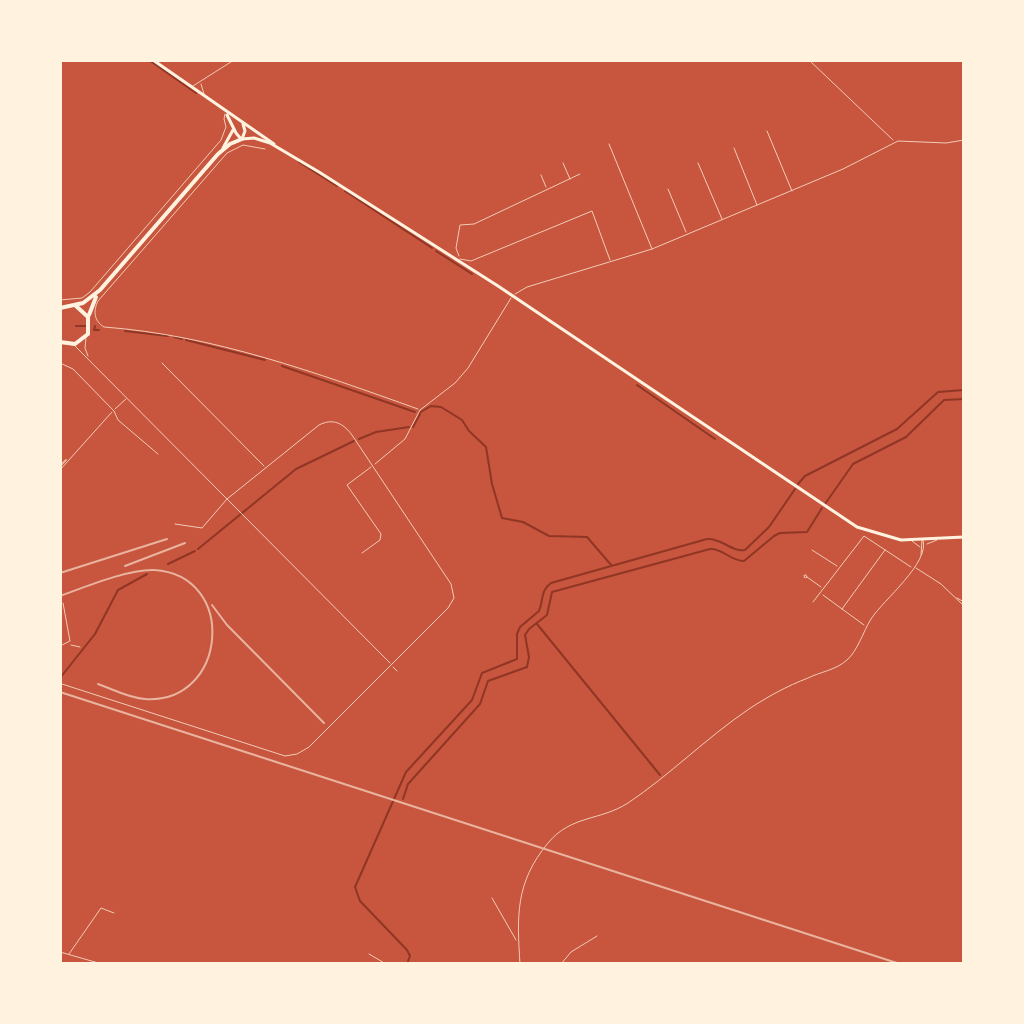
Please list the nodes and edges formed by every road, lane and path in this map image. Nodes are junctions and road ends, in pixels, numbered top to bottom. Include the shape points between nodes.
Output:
1 (153, 60) edge
2 (234, 60) edge
3 (809, 60) edge
4 (201, 82) junction
5 (191, 86) junction
6 (201, 87) junction
7 (198, 92) junction
8 (206, 97) junction
9 (225, 111) junction
10 (242, 122) junction
11 (233, 126) junction
12 (767, 131) dead end
13 (242, 139) junction
14 (964, 140) edge
15 (894, 143) junction
16 (609, 144) dead end
17 (280, 148) junction
18 (734, 148) dead end
19 (265, 149) dead end
20 (222, 150) junction
21 (563, 163) dead end
22 (698, 163) dead end
23 (580, 174) dead end
24 (541, 175) dead end
25 (570, 179) junction
26 (668, 189) dead end
27 (547, 190) junction
28 (792, 191) junction
29 (757, 205) junction
30 (722, 220) junction
31 (687, 234) junction
32 (652, 249) junction
33 (460, 260) junction
34 (611, 263) junction
35 (100, 290) junction
36 (512, 296) junction
37 (60, 300) edge
38 (76, 306) junction
39 (60, 308) edge
40 (88, 317) junction
41 (86, 336) junction
42 (62, 344) edge
43 (73, 344) junction
44 (89, 358) junction
45 (60, 363) edge
46 (162, 363) dead end
47 (128, 397) junction
48 (420, 410) junction
49 (113, 412) junction
50 (158, 454) dead end
51 (373, 465) junction
52 (266, 468) junction
53 (60, 470) edge
54 (227, 499) junction
55 (175, 524) dead end
56 (964, 537) edge
57 (944, 538) junction
58 (923, 539) junction
59 (905, 540) junction
60 (925, 546) junction
61 (920, 547) junction
62 (812, 550) dead end
63 (885, 550) junction
64 (362, 553) dead end
65 (922, 557) junction
66 (915, 567) junction
67 (839, 568) junction
68 (807, 577) dead end
69 (823, 589) junction
70 (822, 594) junction
71 (955, 597) junction
72 (813, 602) dead end
73 (964, 602) edge
74 (63, 603) dead end
75 (964, 606) edge
76 (842, 609) junction
77 (866, 627) junction
78 (69, 643) junction
79 (60, 646) edge
80 (80, 647) dead end
81 (391, 665) junction
82 (397, 671) dead end
83 (62, 684) dead end
84 (492, 898) dead end
85 (114, 913) dead end
86 (597, 936) dead end
87 (519, 941) junction
88 (60, 952) edge
89 (69, 954) junction
90 (369, 954) dead end
91 (102, 964) edge
92 (386, 964) edge
93 (520, 964) edge
94 (561, 964) edge

1 - 5 main road
2 - 4 street
3 - 15 street
4 - 5 street
4 - 6 street
4 - 7 street
5 - 7 main road
6 - 7 street
6 - 8 street
7 - 8 main road
8 - 9 main road
9 - 10 main road
9 - 11 main road
9 - 37 street via 221,140 90,292
10 - 13 main road
10 - 17 main road
11 - 13 main road
11 - 20 main road
12 - 28 street
13 - 17 main road
13 - 20 highway
14 - 15 street
15 - 28 street
16 - 32 street
17 - 33 main road
18 - 29 street
19 - 48 street via 243,145 227,153 98,301 98,323 269,359
20 - 35 highway
21 - 25 street
22 - 30 street
23 - 25 street
24 - 27 street
25 - 27 street
26 - 31 street
27 - 33 street via 474,224 460,225
28 - 29 street
29 - 30 street
30 - 31 street
31 - 32 street
32 - 34 street
33 - 34 street via 471,261 592,211
33 - 36 main road
34 - 36 street
35 - 38 highway
35 - 40 highway
36 - 48 street via 468,368
36 - 59 main road via 842,519
38 - 39 highway
38 - 40 highway
40 - 41 highway
41 - 43 highway
41 - 44 street
42 - 43 highway
43 - 44 street
44 - 47 street
45 - 49 street via 73,369
46 - 52 street
47 - 49 street
47 - 54 street
48 - 51 street via 405,439
49 - 50 street
49 - 53 street
51 - 52 street via 349,430 335,422 319,425
51 - 64 street via 347,485 381,534
51 - 81 street via 454,594 448,608
52 - 54 street
54 - 55 street via 202,528
54 - 81 street
56 - 57 main road
57 - 58 main road
57 - 60 street
58 - 59 main road
58 - 60 street
58 - 61 street
59 - 61 street
60 - 65 street
61 - 65 street
62 - 67 street
63 - 66 street
63 - 67 street via 865,536
63 - 76 street
65 - 66 street
66 - 71 street
66 - 77 street
67 - 69 street
68 - 69 street
69 - 70 street
70 - 72 street
70 - 76 street
71 - 73 street
71 - 75 street
74 - 78 street
76 - 77 street
77 - 87 street via 842,664 764,700 625,805 559,831 522,885
78 - 79 street
78 - 80 street
81 - 82 street
81 - 83 street via 309,747 285,756
84 - 87 street
85 - 89 street via 101,908
86 - 94 street
87 - 93 street
88 - 89 street
89 - 91 street
90 - 92 street

